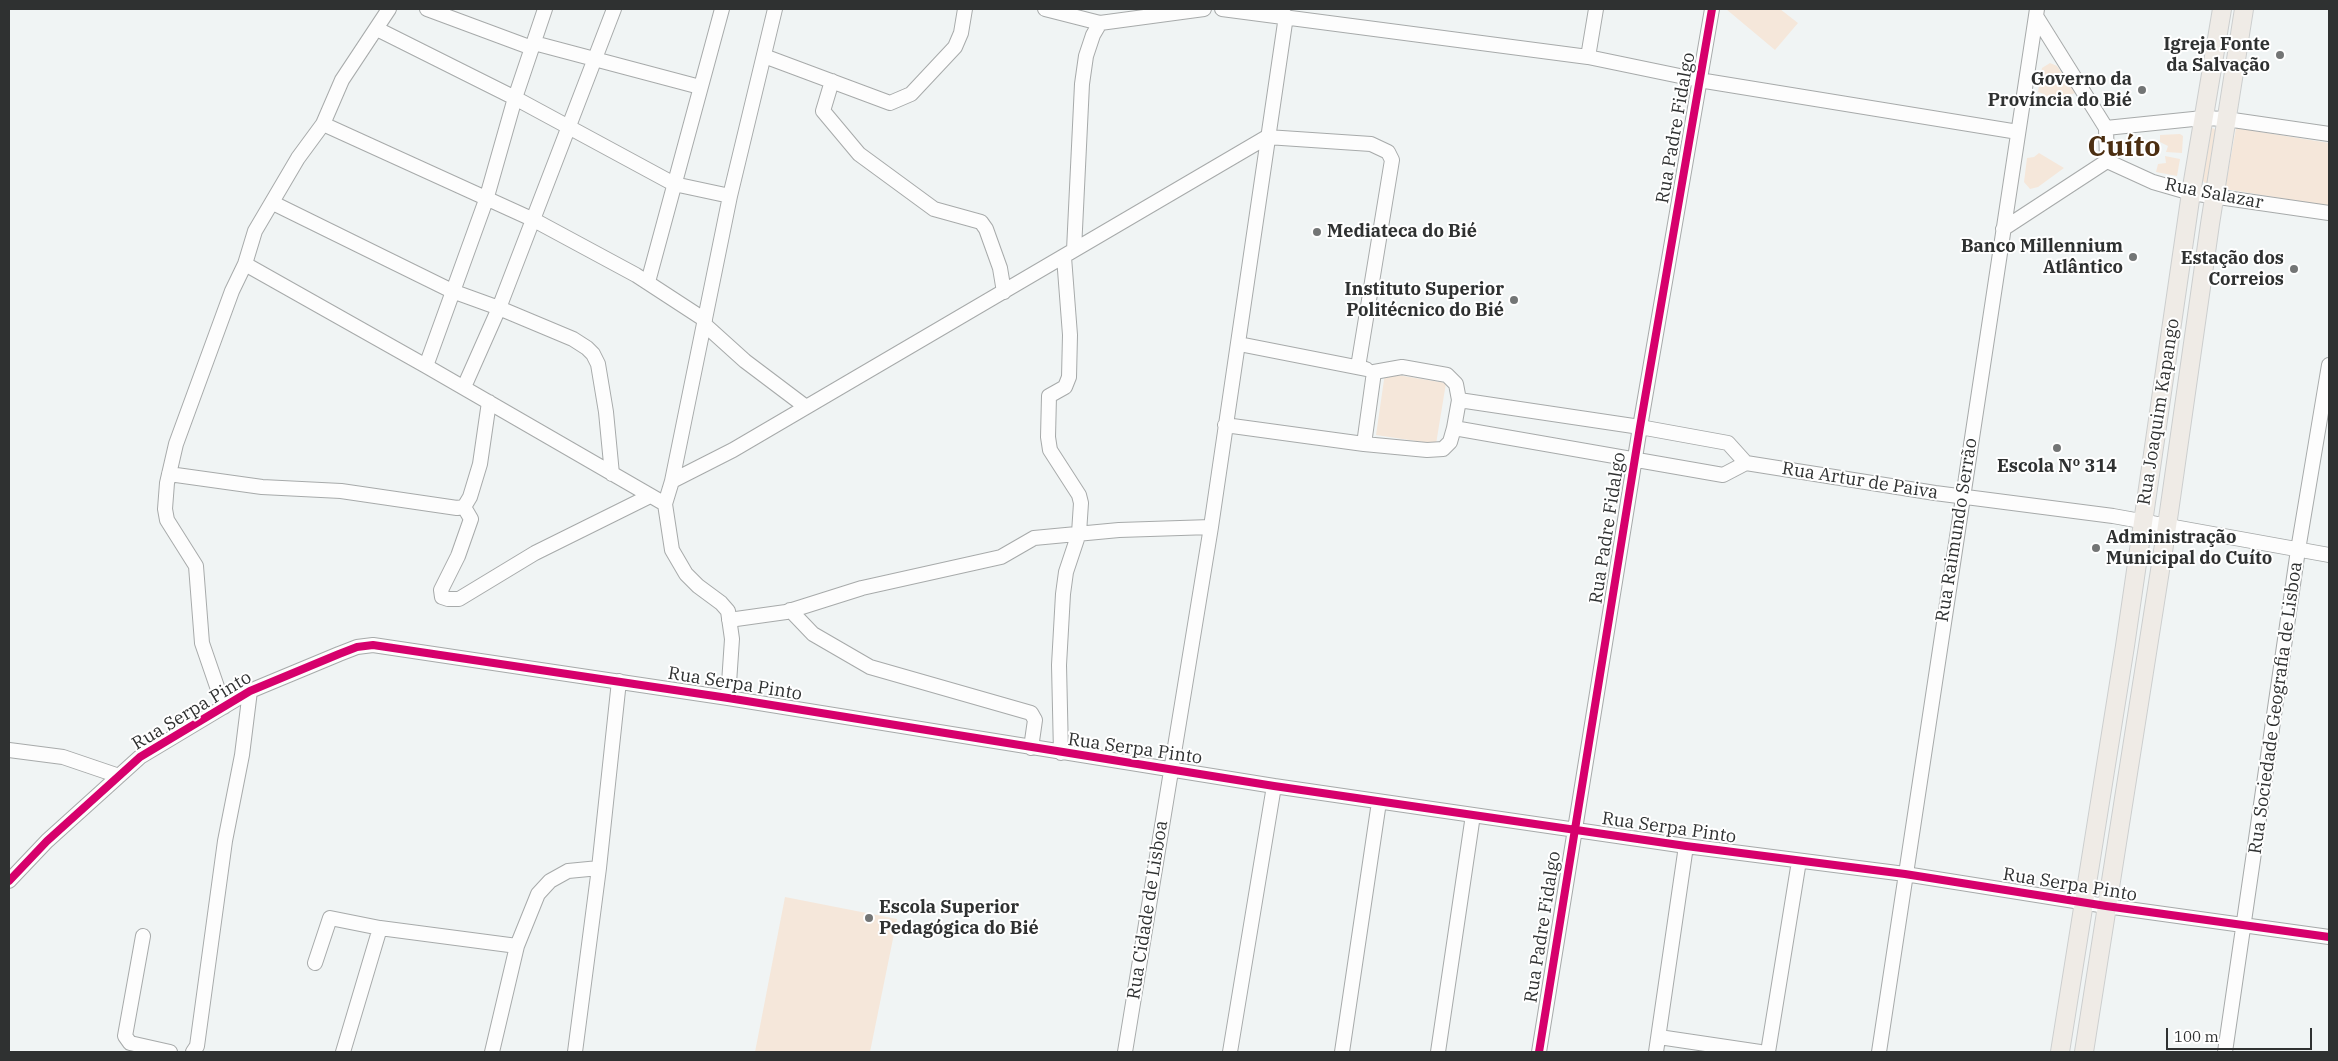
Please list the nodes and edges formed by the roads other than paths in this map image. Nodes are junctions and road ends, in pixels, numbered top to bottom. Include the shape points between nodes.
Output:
1 (389, 9) edge
2 (426, 9) edge
3 (545, 9) edge
4 (614, 9) edge
5 (722, 9) edge
6 (775, 9) edge
7 (965, 9) edge
8 (1046, 9) edge
9 (1204, 9) edge
10 (1222, 9) edge
11 (1596, 9) edge
12 (1712, 9) edge
13 (2222, 9) edge
14 (2244, 9) edge
15 (2036, 12) edge
16 (1318, 14) edge
17 (1286, 16) junction
18 (1106, 18) edge
19 (377, 29) junction
20 (533, 45) junction
21 (764, 56) junction
22 (1588, 57) junction
23 (594, 60) junction
24 (1699, 80) junction
25 (832, 81) junction
26 (700, 87) junction
27 (516, 98) junction
28 (2203, 118) junction
29 (2226, 119) junction
30 (323, 124) junction
31 (567, 127) junction
32 (2106, 128) junction
33 (2018, 132) junction
34 (2329, 134) edge
35 (1267, 137) junction
36 (2107, 161) junction
37 (674, 184) junction
38 (2191, 193) junction
39 (730, 196) junction
40 (2214, 198) junction
41 (486, 200) junction
42 (273, 203) junction
43 (2329, 213) edge
44 (534, 220) junction
45 (2003, 229) junction
46 (1069, 254) junction
47 (245, 264) junction
48 (648, 282) junction
49 (452, 291) junction
50 (1004, 292) junction
51 (499, 308) junction
52 (704, 322) junction
53 (1239, 344) junction
54 (2168, 354) junction
55 (2192, 359) junction
56 (2329, 365) edge
57 (426, 366) junction
58 (1358, 367) junction
59 (1374, 372) junction
60 (464, 387) junction
61 (1459, 400) junction
62 (489, 402) junction
63 (806, 407) junction
64 (1226, 425) junction
65 (1640, 427) junction
66 (1454, 428) junction
67 (1364, 444) junction
68 (1635, 461) junction
69 (1746, 463) junction
70 (169, 474) junction
71 (612, 474) junction
72 (672, 480) junction
73 (650, 496) junction
74 (1961, 496) junction
75 (665, 504) junction
76 (464, 507) junction
77 (2142, 521) junction
78 (2167, 526) junction
79 (1210, 527) junction
80 (1079, 533) junction
81 (2298, 550) junction
82 (2329, 555) edge
83 (790, 610) junction
84 (729, 620) junction
85 (2125, 646) junction
86 (2147, 651) junction
87 (619, 681) junction
88 (250, 691) junction
89 (728, 698) junction
90 (224, 707) junction
91 (1031, 748) junction
92 (9, 750) edge
93 (1061, 753) junction
94 (1170, 768) junction
95 (2105, 772) junction
96 (119, 776) junction
97 (2127, 776) junction
98 (1274, 786) junction
99 (1379, 802) junction
100 (1473, 815) junction
101 (1574, 829) junction
102 (1686, 846) junction
103 (1799, 861) junction
104 (599, 868) junction
105 (1905, 874) junction
106 (9, 881) edge
107 (2085, 903) junction
108 (2106, 906) junction
109 (2245, 926) junction
110 (380, 928) junction
111 (144, 936) dead end
112 (2329, 937) edge
113 (517, 946) junction
114 (315, 963) dead end
115 (1659, 1037) junction
116 (2061, 1049) edge
117 (2084, 1051) edge
118 (170, 1052) edge
119 (193, 1052) edge
120 (343, 1052) edge
121 (492, 1052) edge
122 (575, 1052) edge
123 (1125, 1052) edge
124 (1230, 1052) edge
125 (1342, 1052) edge
126 (1438, 1052) edge
127 (1539, 1052) edge
128 (1656, 1052) edge
129 (1760, 1052) edge
130 (1768, 1052) edge
131 (1879, 1052) edge
132 (2225, 1052) edge

1 - 19 street
2 - 20 street
3 - 20 street
4 - 23 street
5 - 26 street
6 - 21 street
7 - 25 street via 955,47 911,94 887,103
8 - 18 street
9 - 18 street
10 - 17 street
11 - 22 street
12 - 24 street, Rua Padre Fidalgo
13 - 28 main road, Rua Joaquim Kapango
14 - 29 main road, Rua Joaquim Kapango
15 - 32 street
15 - 33 street, Rua Raimundo Serrão
16 - 17 street
16 - 22 street
17 - 35 street, Rua Cidade de Lisboa
18 - 46 street via 1093,35 1086,56
19 - 27 street
19 - 30 street via 342,80
20 - 23 street
20 - 27 street
21 - 25 street
21 - 39 street
22 - 24 street
23 - 26 street
23 - 31 street
24 - 33 street
24 - 65 street, Rua Padre Fidalgo
25 - 50 street via 823,112 859,154 934,209 982,222 1000,268
26 - 37 street
27 - 31 street
27 - 41 street
28 - 29 street
28 - 32 street
28 - 38 main road, Rua Joaquim Kapango
29 - 34 street
29 - 40 main road, Rua Joaquim Kapango
30 - 41 street
30 - 42 street via 298,158
31 - 37 street
31 - 44 street
32 - 36 street
33 - 45 street, Rua Raimundo Serrão
35 - 46 street
35 - 53 street, Rua Cidade de Lisboa
35 - 58 street via 1371,144 1388,152 1392,160
36 - 38 street, Rua Salazar via 2153,182
36 - 45 street
37 - 39 street
37 - 48 street
38 - 40 street, Rua Salazar
38 - 54 main road, Rua Joaquim Kapango
39 - 52 street
40 - 43 street, Rua Salazar
40 - 55 main road, Rua Joaquim Kapango
41 - 44 street
41 - 49 street
42 - 47 street via 255,232
42 - 49 street
44 - 48 street
44 - 51 street
45 - 74 street, Rua Raimundo Serrão
46 - 50 street
46 - 80 street via 1069,377 1066,387 1049,396 1048,437 1050,450 1079,495
47 - 57 street
47 - 70 street via 201,373
48 - 52 street
49 - 51 street
49 - 57 street
50 - 63 street
51 - 60 street
51 - 71 street via 573,339 593,354 598,364 606,412
52 - 63 street via 745,360
52 - 72 street
53 - 58 street
53 - 64 street, Rua Cidade de Lisboa
54 - 55 main road
54 - 77 main road, Rua Joaquim Kapango
55 - 78 main road, Rua Joaquim Kapango
56 - 81 street, Rua Sociedade Geografia de Lisboa
57 - 60 street
58 - 59 street
59 - 61 street via 1402,367 1447,375 1456,384
59 - 67 street
60 - 62 street
61 - 65 street
61 - 66 street
62 - 71 street
62 - 76 street via 480,464
63 - 72 street via 733,450
64 - 67 street
64 - 79 street, Rua Cidade de Lisboa
65 - 68 street, Rua Padre Fidalgo
65 - 69 street via 1728,443
66 - 67 street via 1450,442 1442,449
66 - 68 street
68 - 69 street via 1723,475
68 - 101 street, Rua Padre Fidalgo
69 - 74 street, Rua Artur de Paiva
70 - 76 street
70 - 90 street via 167,520 196,566 202,642
71 - 73 street
72 - 75 street
73 - 75 street
73 - 76 street via 536,553 459,599 448,599 442,597 441,590 471,519
74 - 77 street, Rua Artur de Paiva
74 - 105 street, Rua Raimundo Serrão
75 - 84 street via 672,550 686,574 728,611
77 - 78 street, Rua Artur de Paiva
77 - 85 main road, Rua Joaquim Kapango
78 - 81 street, Rua Artur de Paiva
78 - 86 main road, Rua Joaquim Kapango
79 - 80 street
79 - 94 street, Rua Cidade de Lisboa
80 - 83 street via 1034,538 1001,557 862,588
80 - 93 street via 1066,572 1063,594 1059,665
81 - 82 street, Rua Artur de Paiva
81 - 109 street, Rua Sociedade Geografia de Lisboa
83 - 84 street
83 - 91 street via 813,634 870,667 1032,713 1035,720
84 - 89 street via 732,639
85 - 86 main road
85 - 95 main road, Rua Joaquim Kapango
86 - 97 main road, Rua Joaquim Kapango
87 - 88 street, Rua Serpa Pinto via 373,646 357,647
87 - 89 street, Rua Serpa Pinto
87 - 104 street
88 - 90 street, Rua Serpa Pinto
88 - 119 street via 242,756 225,841 197,1046
89 - 91 street, Rua Serpa Pinto
90 - 96 street, Rua Serpa Pinto via 140,757
91 - 93 street, Rua Serpa Pinto
92 - 96 street via 63,757
93 - 94 street, Rua Serpa Pinto
94 - 98 street, Rua Serpa Pinto
94 - 123 street, Rua Cidade de Lisboa
95 - 97 main road
95 - 107 main road, Rua Joaquim Kapango
96 - 106 street, Rua Serpa Pinto via 47,841
97 - 108 main road, Rua Joaquim Kapango
98 - 99 street, Rua Serpa Pinto
98 - 124 street
99 - 100 street, Rua Serpa Pinto
99 - 125 street
100 - 101 street, Rua Serpa Pinto
100 - 126 street
101 - 102 street, Rua Serpa Pinto
101 - 127 street, Rua Padre Fidalgo
102 - 103 street, Rua Serpa Pinto
102 - 115 street
103 - 105 street, Rua Serpa Pinto
103 - 130 street
104 - 113 street via 568,871 550,881 538,894
104 - 122 street
105 - 107 street, Rua Serpa Pinto
105 - 131 street, Rua Raimundo Serrão
107 - 108 street, Rua Serpa Pinto
107 - 116 main road, Rua Joaquim Kapango
108 - 109 street, Rua Serpa Pinto
108 - 117 main road, Rua Joaquim Kapango
109 - 112 street, Rua Serpa Pinto
109 - 132 street, Rua Sociedade Geografia de Lisboa
110 - 113 street
110 - 114 street via 330,918
110 - 120 street
111 - 118 street via 125,1036 130,1043
113 - 121 street
115 - 128 street
115 - 129 street
116 - 117 main road

